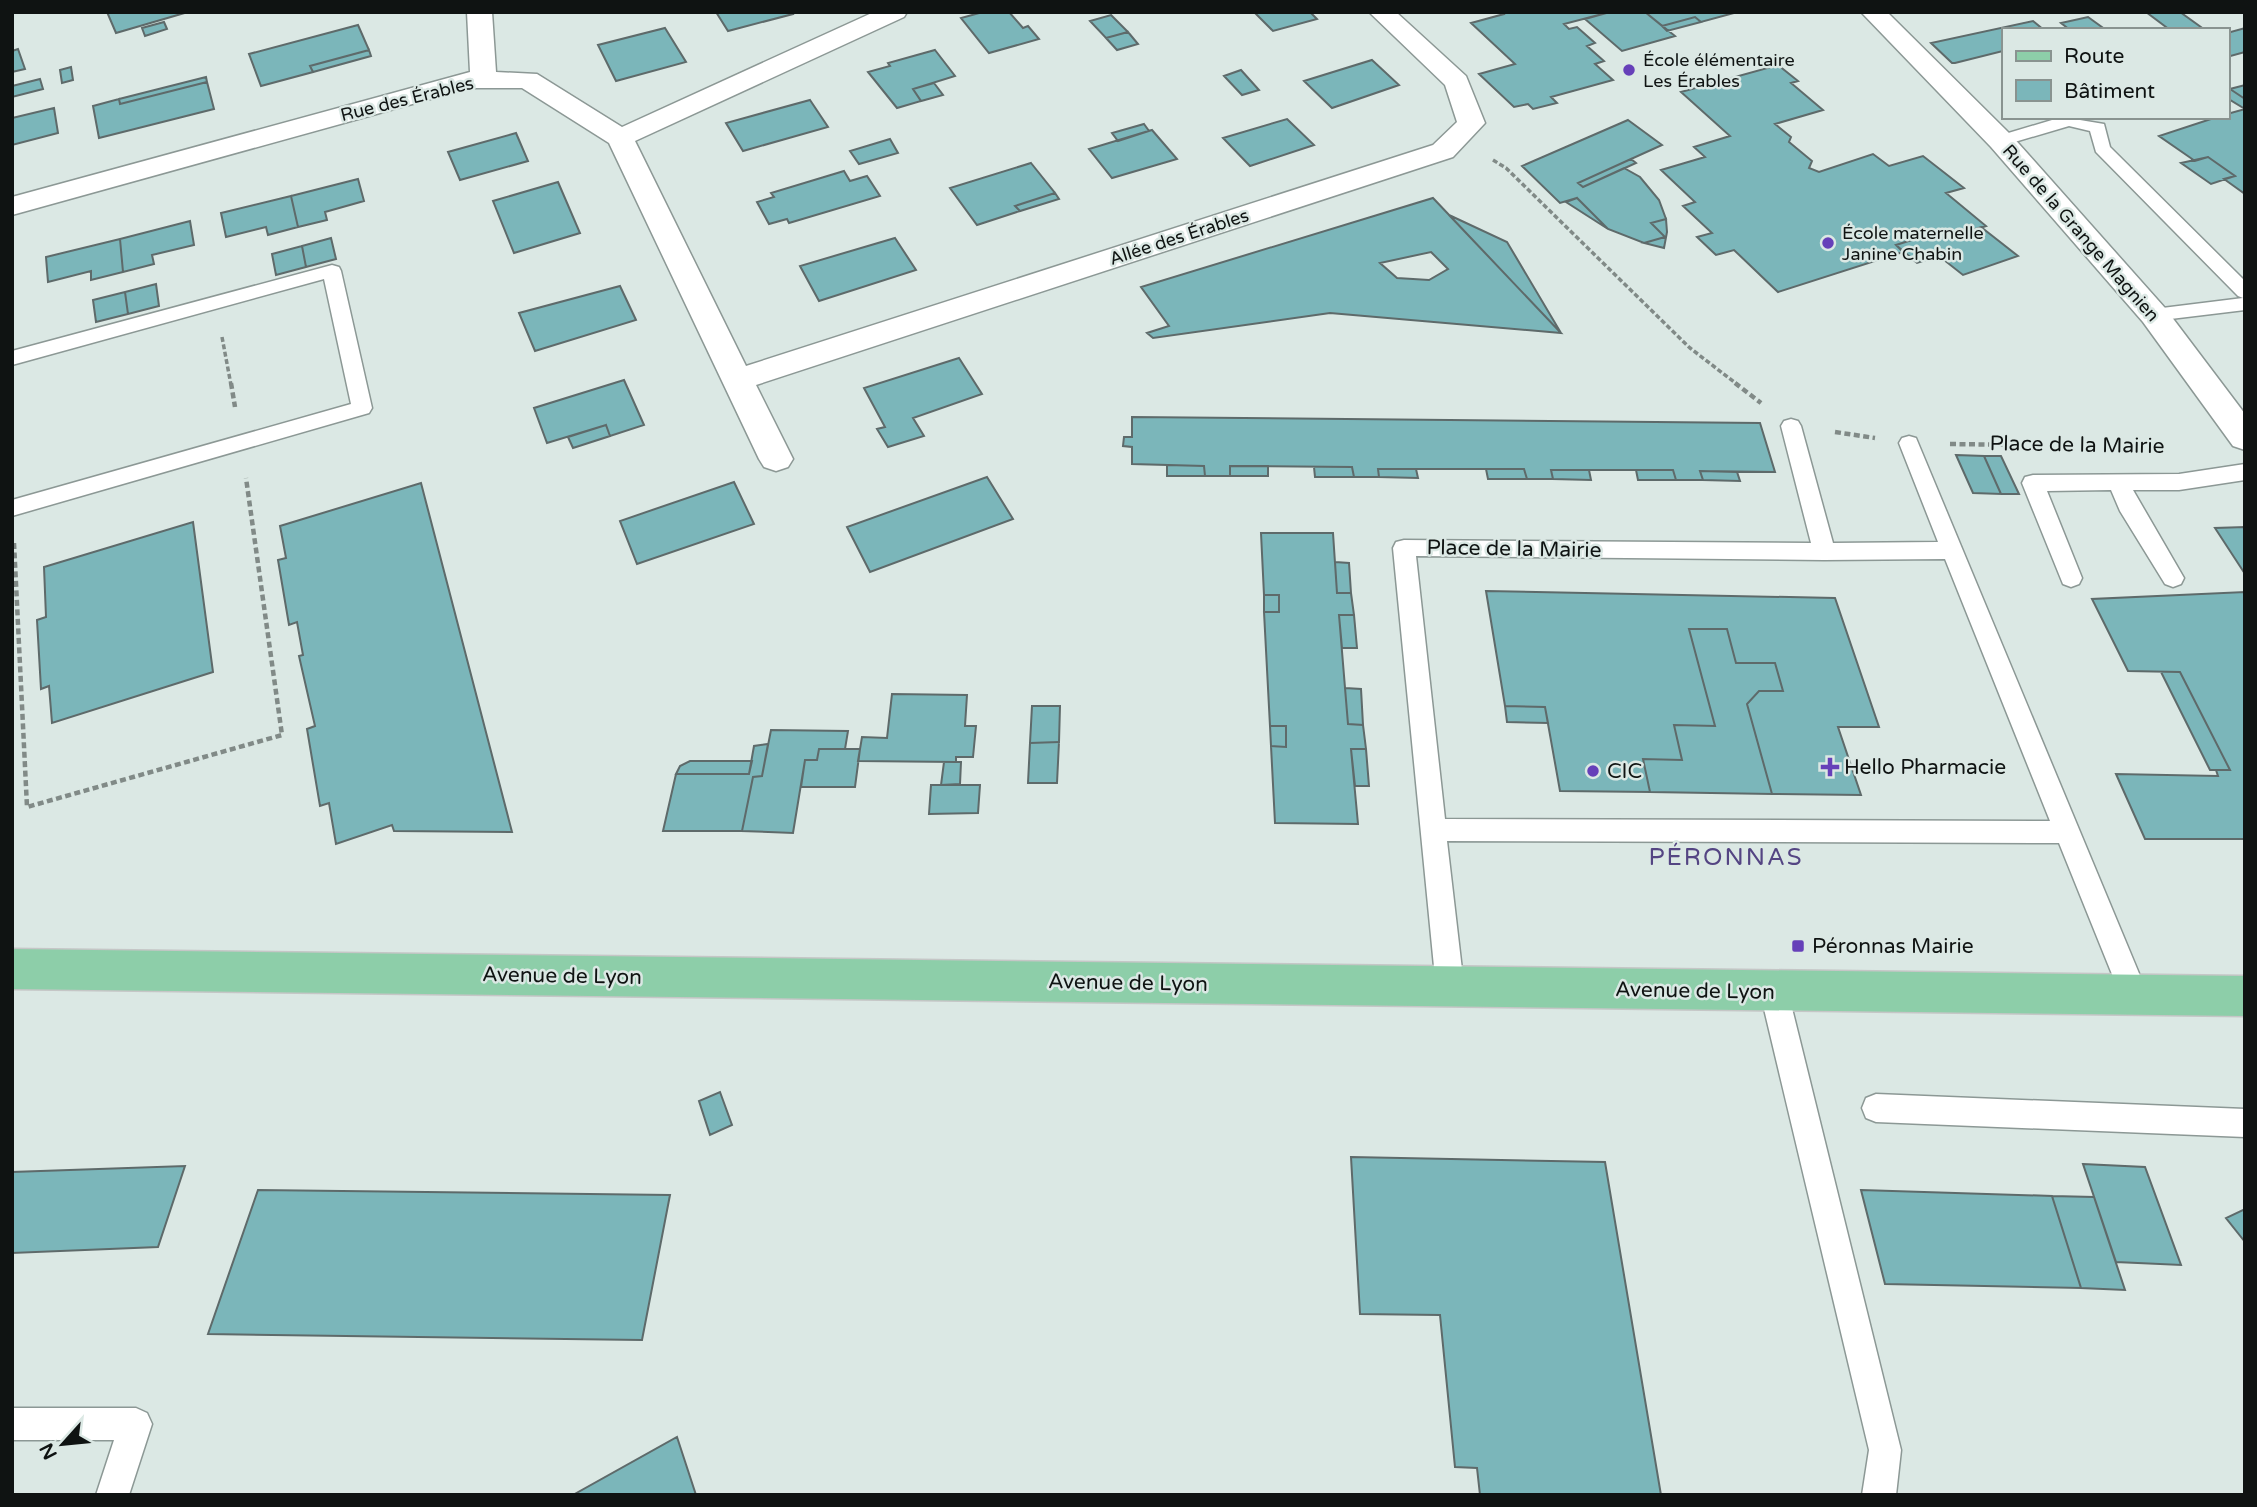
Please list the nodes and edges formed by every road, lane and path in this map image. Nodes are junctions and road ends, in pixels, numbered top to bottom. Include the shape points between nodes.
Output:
1 (479, 12) edge
2 (895, 12) edge
3 (1381, 12) edge
4 (1873, 12) edge
5 (484, 80) junction
6 (620, 138) junction
7 (1455, 139) junction
8 (2001, 141) junction
9 (12, 206) edge
10 (2245, 292) edge
11 (216, 303) junction
12 (2245, 304) edge
13 (2154, 315) junction
14 (12, 358) edge
15 (738, 380) junction
16 (1791, 425) junction
17 (2245, 438) edge
18 (241, 442) junction
19 (1909, 443) junction
20 (2021, 445) dead end
21 (776, 459) dead end
22 (2245, 472) edge
23 (2119, 483) junction
24 (12, 508) edge
25 (14, 537) edge
26 (1954, 550) junction
27 (1824, 552) junction
28 (2071, 578) dead end
29 (2173, 578) dead end
30 (1434, 830) junction
31 (2066, 832) junction
32 (12, 969) edge
33 (1450, 987) junction
34 (1774, 992) junction
35 (2134, 995) junction
36 (2245, 996) edge
37 (1876, 1108) dead end
38 (2245, 1123) edge
39 (12, 1424) edge
40 (112, 1495) edge
41 (1879, 1495) edge

1 - 5 street
2 - 6 street
3 - 7 street via 1457,82 1471,123
4 - 8 street, Rue de la Grange Magnien
5 - 6 street, Rue des Érables via 528,80
5 - 9 street, Rue des Érables via 469,80
6 - 15 street
7 - 15 street, Allée des Érables via 1443,152
7 - 16 path via 1506,168 1689,348
8 - 10 lane via 2068,121 2098,128 2102,148
8 - 13 street, Rue de la Grange Magnien
11 - 14 lane
11 - 18 path
11 - 18 lane via 332,271 362,408
12 - 13 lane
13 - 17 street, Rue de la Grange Magnien
15 - 21 street
16 - 19 path, Place de la Mairie
16 - 27 lane
18 - 24 lane
18 - 25 path via 282,735 27,807
19 - 20 path, Place de la Mairie
19 - 26 lane
22 - 23 lane via 2179,482
23 - 28 lane via 2033,483
23 - 29 lane
26 - 27 lane, Place de la Mairie
26 - 31 lane
27 - 30 lane, Place de la Mairie via 1404,548
30 - 31 lane
30 - 33 lane, Place de la Mairie
31 - 35 lane
32 - 33 main road, Avenue de Lyon
33 - 34 main road, Avenue de Lyon
34 - 35 main road, Avenue de Lyon
34 - 41 lane via 1885,1450
35 - 36 main road, Avenue de Lyon
37 - 38 lane
39 - 40 lane via 136,1424

